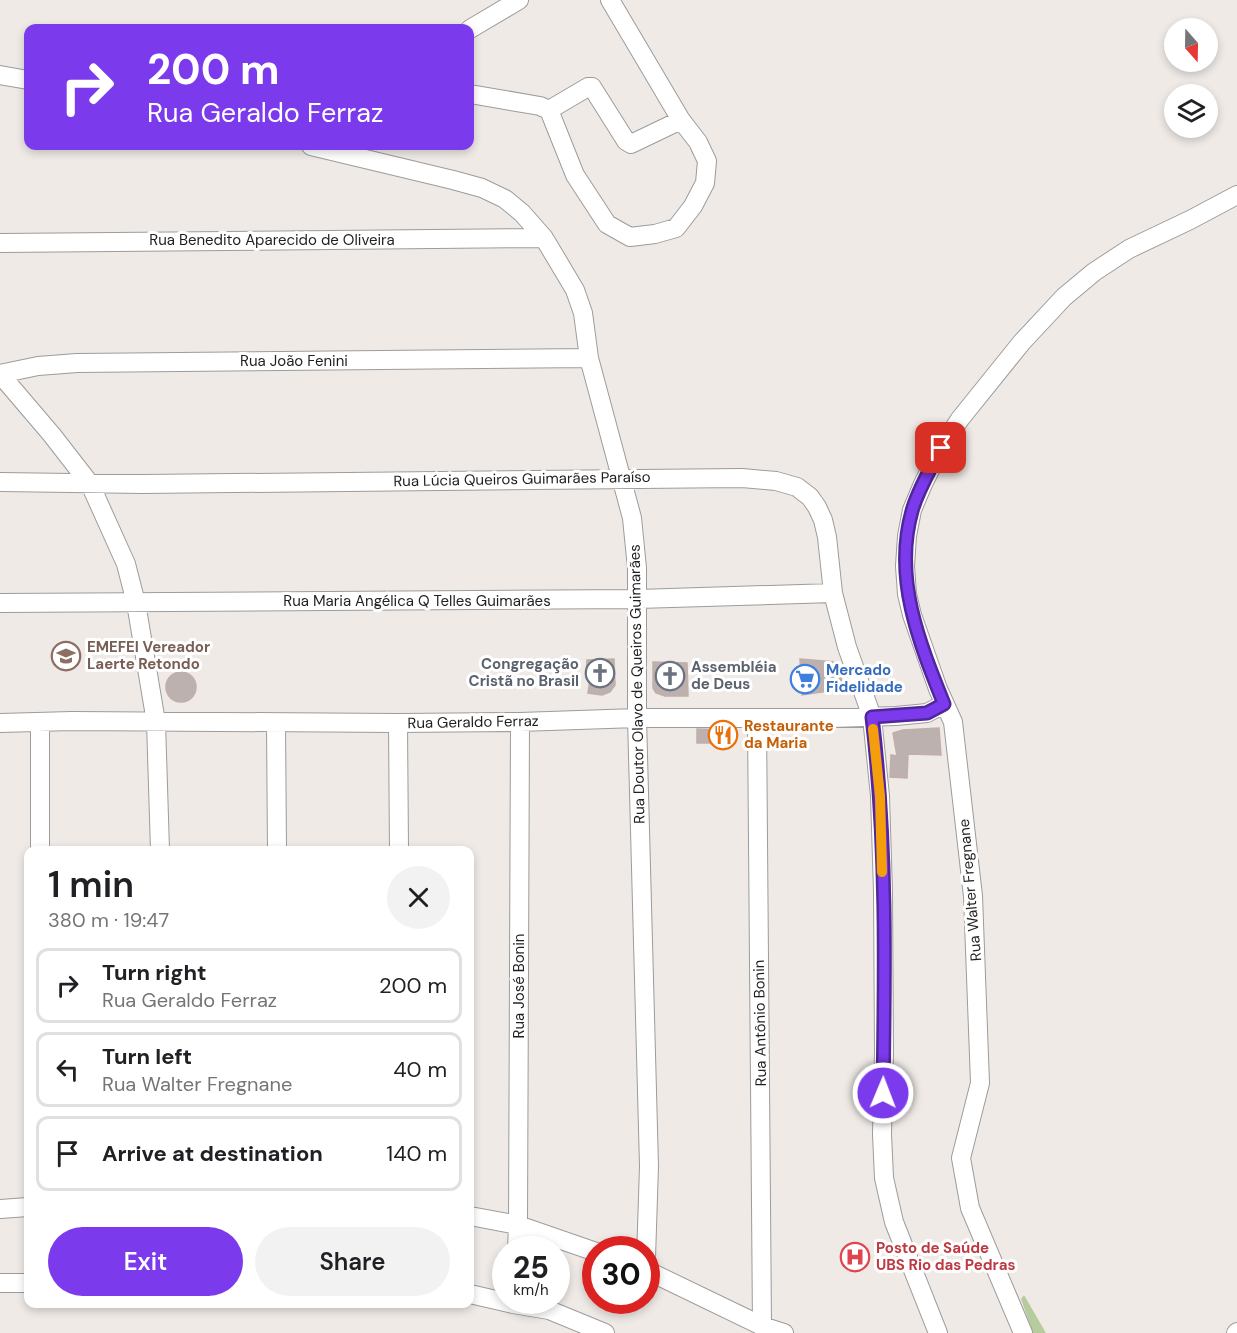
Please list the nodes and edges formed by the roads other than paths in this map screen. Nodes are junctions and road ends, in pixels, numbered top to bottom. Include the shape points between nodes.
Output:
1 (519, 0) edge
2 (610, 0) edge
3 (474, 27) edge
4 (0, 75) edge
5 (24, 79) edge
6 (474, 95) edge
7 (549, 110) junction
8 (681, 120) junction
9 (351, 150) edge
10 (1237, 195) edge
11 (544, 238) junction
12 (0, 243) edge
13 (590, 358) junction
14 (0, 374) edge
15 (622, 478) junction
16 (0, 482) edge
17 (90, 483) junction
18 (833, 593) junction
19 (638, 599) junction
20 (0, 603) edge
21 (136, 603) junction
22 (944, 704) junction
23 (872, 717) junction
24 (638, 718) junction
25 (757, 719) junction
26 (40, 722) junction
27 (156, 722) junction
28 (520, 722) junction
29 (0, 723) edge
30 (276, 723) junction
31 (398, 723) junction
32 (40, 846) edge
33 (160, 846) edge
34 (277, 846) edge
35 (399, 846) edge
36 (24, 1207) edge
37 (0, 1209) edge
38 (474, 1217) edge
39 (518, 1226) junction
40 (518, 1236) edge
41 (647, 1236) edge
42 (582, 1247) edge
43 (660, 1277) edge
44 (0, 1283) edge
45 (24, 1283) edge
46 (474, 1295) edge
47 (492, 1298) edge
48 (559, 1314) edge
49 (762, 1326) junction
50 (605, 1333) edge
51 (784, 1333) edge
52 (938, 1333) edge
53 (1023, 1333) edge

1 - 3 street
2 - 8 street
4 - 5 street
6 - 7 street
7 - 8 street via 592,87 626,141 632,144
7 - 8 street via 575,175 607,224 630,237 676,228 705,183 707,161
9 - 11 street, Rua Doutor Olavo de Queiros Guimarães via 482,188 505,199
10 - 22 street, Rua Walter Fregnane via 1129,249 1064,297 1022,342 941,448 912,510 905,566 912,615
11 - 12 street, Rua Benedito Aparecido de Oliveira
11 - 13 street, Rua Doutor Olavo de Queiros Guimarães via 575,290
13 - 14 street, Rua João Fenini via 88,363 38,366
13 - 15 street, Rua Doutor Olavo de Queiros Guimarães
14 - 17 street
15 - 17 street, Rua Lúcia Queiros Guimarães Paraíso
15 - 18 street, Rua Lúcia Queiros Guimarães Paraíso via 741,478 797,486 810,497 823,520
15 - 19 street, Rua Doutor Olavo de Queiros Guimarães via 632,518
16 - 17 street, Rua Lúcia Queiros Guimarães Paraíso
17 - 21 street via 126,564
18 - 19 street, Rua Maria Angélica Q Telles Guimarães
18 - 23 street, Rua Lúcia Queiros Guimarães Paraíso
19 - 21 street, Rua Maria Angélica Q Telles Guimarães
19 - 24 street, Rua Doutor Olavo de Queiros Guimarães
20 - 21 street, Rua Maria Angélica Q Telles Guimarães
21 - 27 street
22 - 23 street, Rua Geraldo Ferraz via 927,713
22 - 53 street, Rua Walter Fregnane via 953,722 973,896 979,1047 980,1083 961,1158 970,1208
23 - 25 street, Rua Geraldo Ferraz
23 - 52 street, Rua Lúcia Queiros Guimarães Paraíso via 880,796 883,892 884,1178 894,1222
24 - 25 street, Rua Geraldo Ferraz
24 - 28 street, Rua Geraldo Ferraz
24 - 41 street, Rua Doutor Olavo de Queiros Guimarães via 649,1166
25 - 49 street, Rua Antônio Bonin
26 - 27 street, Rua Geraldo Ferraz
26 - 29 street, Rua Geraldo Ferraz
26 - 32 street
27 - 30 street, Rua Geraldo Ferraz
27 - 33 street
28 - 31 street, Rua Geraldo Ferraz
28 - 39 street, Rua José Bonin
30 - 31 street, Rua Geraldo Ferraz
30 - 34 street
31 - 35 street
36 - 37 street
38 - 39 street
39 - 40 street, Rua José Bonin
39 - 42 street
43 - 49 street
44 - 45 street
46 - 47 street
48 - 50 street
49 - 51 street

